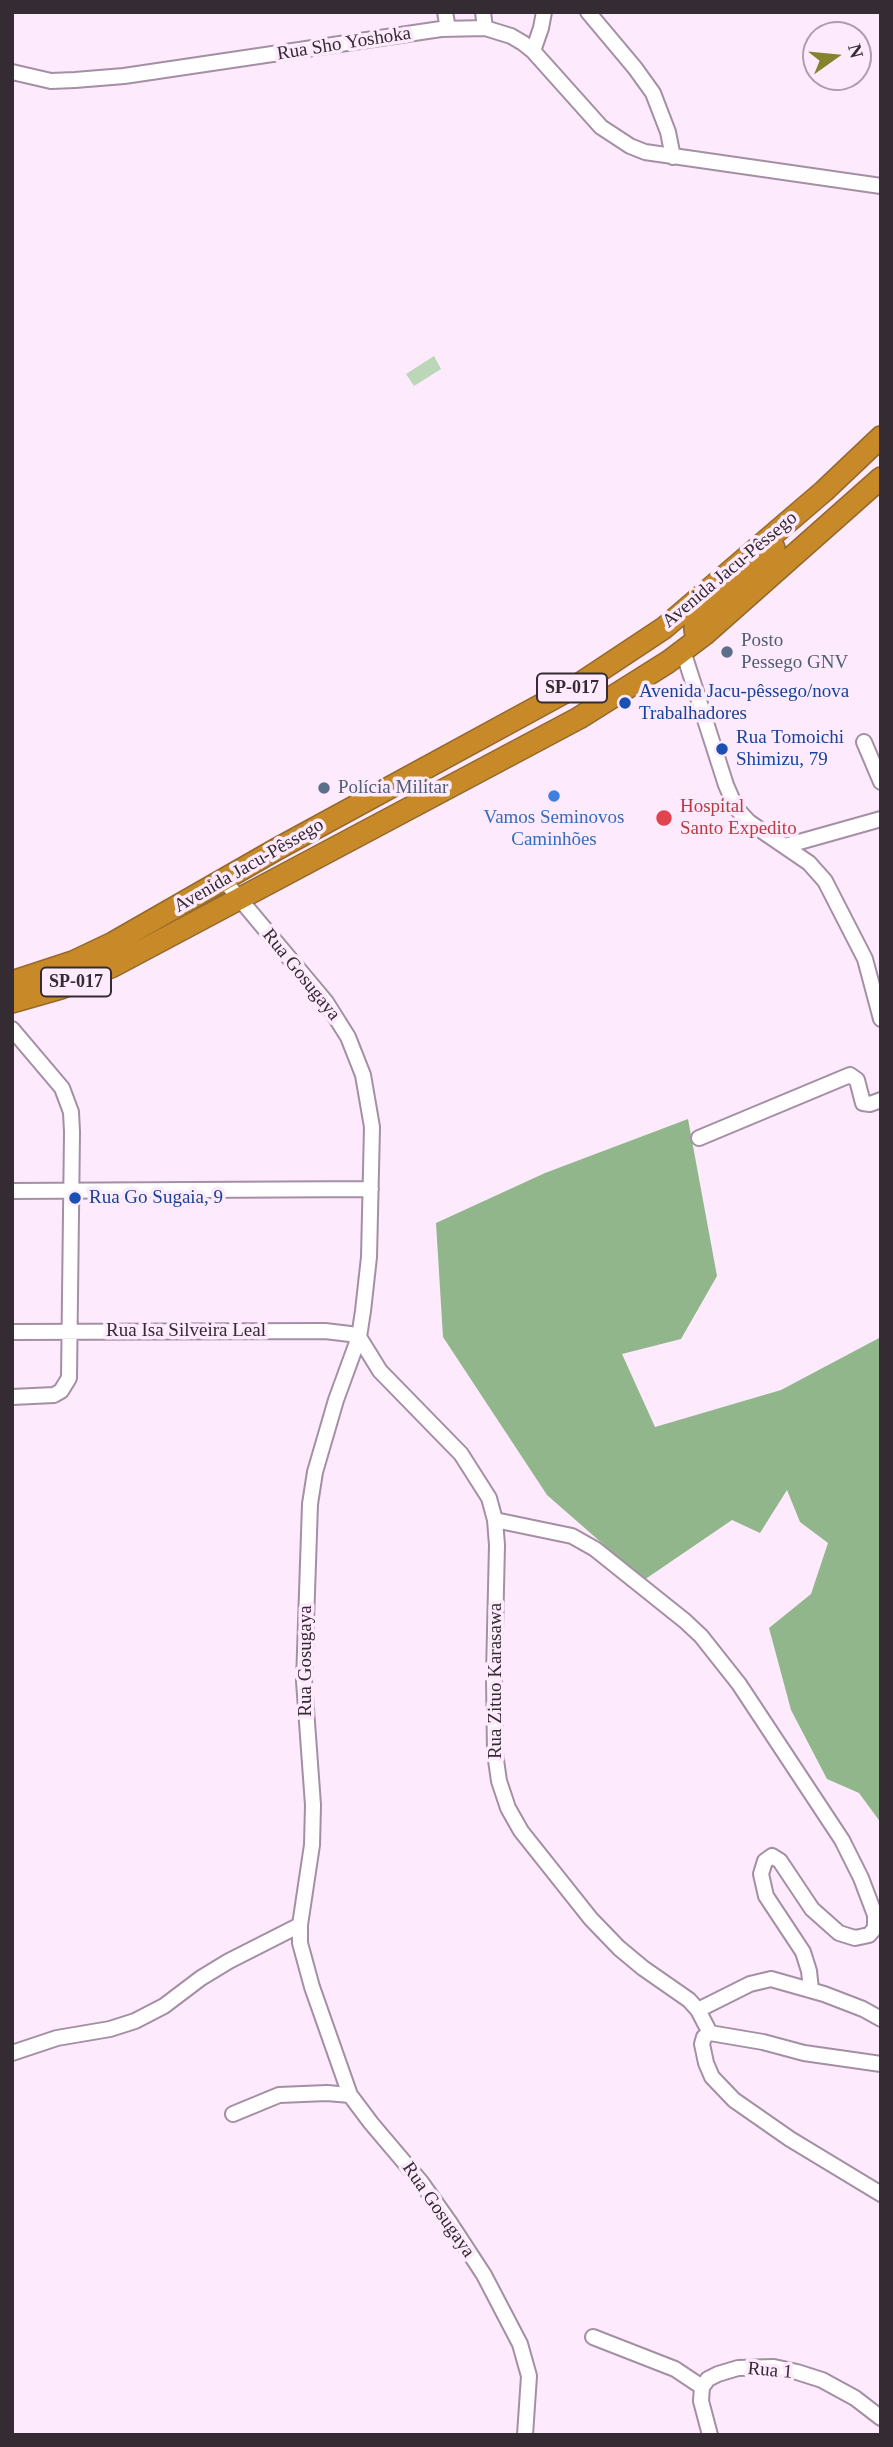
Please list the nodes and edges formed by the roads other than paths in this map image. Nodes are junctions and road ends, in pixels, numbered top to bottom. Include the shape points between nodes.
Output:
1 (445, 12) edge
2 (483, 12) edge
3 (544, 12) edge
4 (588, 12) edge
5 (448, 29) junction
6 (485, 29) junction
7 (533, 51) junction
8 (12, 72) edge
9 (673, 157) junction
10 (881, 186) edge
11 (881, 437) edge
12 (881, 478) edge
13 (808, 504) junction
14 (774, 548) junction
15 (705, 634) junction
16 (639, 648) junction
17 (683, 651) junction
18 (547, 736) junction
19 (864, 742) dead end
20 (881, 782) edge
21 (345, 811) junction
22 (881, 819) edge
23 (785, 846) junction
24 (223, 879) junction
25 (200, 892) junction
26 (239, 899) junction
27 (137, 953) junction
28 (12, 982) edge
29 (12, 1002) edge
30 (881, 1019) edge
31 (12, 1029) edge
32 (881, 1100) edge
33 (699, 1138) dead end
34 (371, 1189) junction
35 (12, 1191) edge
36 (71, 1191) junction
37 (71, 1331) junction
38 (12, 1332) edge
39 (359, 1338) junction
40 (12, 1397) edge
41 (495, 1520) junction
42 (300, 1925) junction
43 (811, 1990) junction
44 (698, 2010) junction
45 (881, 2019) edge
46 (708, 2033) junction
47 (12, 2053) edge
48 (881, 2064) edge
49 (350, 2095) junction
50 (233, 2114) dead end
51 (881, 2194) edge
52 (593, 2337) dead end
53 (702, 2387) junction
54 (881, 2418) edge
55 (525, 2435) edge
56 (710, 2435) edge

1 - 5 street
2 - 6 street
3 - 7 street
4 - 9 street via 653,93
5 - 6 street, Rua Sho Yoshoka
5 - 8 street, Rua Sho Yoshoka via 124,76 51,81
6 - 7 street, Rua Sho Yoshoka via 511,36
7 - 9 street, Rua Sho Yoshoka via 601,127 630,146
9 - 10 street, Rua Sho Yoshoka
11 - 13 highway, Avenida Jacu-Pêssego / SP-017
12 - 15 highway, Avenida Jacu-Pêssego / SP-017
13 - 14 highway via 800,524
13 - 16 highway, Avenida Jacu-Pêssego / SP-017
14 - 15 highway via 763,565 695,623 695,630
14 - 17 highway via 684,625
15 - 17 highway, Avenida Jacu-Pêssego / SP-017
16 - 17 highway via 656,645
16 - 18 highway via 652,651 652,662 558,719
16 - 21 highway, Avenida Jacu-Pêssego / SP-017
17 - 18 highway, Avenida Jacu-Pêssego / SP-017
17 - 23 street via 736,808
18 - 26 highway, Avenida Jacu-Pêssego / SP-017
19 - 20 street
21 - 24 highway, Avenida Jacu-Pêssego / SP-017
21 - 26 highway via 335,830 251,878
22 - 23 street
23 - 30 street via 818,873 835,898 864,960
24 - 25 highway, Avenida Jacu-Pêssego / SP-017
24 - 26 street, Rua Gosugaya
25 - 27 highway via 216,891 217,901 154,935
25 - 28 highway, Avenida Jacu-Pêssego / SP-017 via 83,957
26 - 27 highway, Avenida Jacu-Pêssego / SP-017
26 - 34 street, Rua Gosugaya via 326,1002 348,1037 368,1099
27 - 29 highway, Avenida Jacu-Pêssego / SP-017 via 61,988
31 - 36 street via 55,1078 67,1099 72,1132
32 - 33 street via 863,1103 857,1080 850,1075
34 - 36 street
34 - 39 street, Rua Gosugaya
35 - 36 street
36 - 37 street
37 - 38 street, Rua Isa Silveira Leal
37 - 39 street, Rua Isa Silveira Leal via 325,1331
37 - 40 street via 69,1378 61,1391
39 - 41 street, Rua Zituo Karasawa via 380,1371 461,1454 489,1498
39 - 42 street, Rua Gosugaya via 325,1436 310,1504 304,1681 313,1805
41 - 43 street via 572,1536 595,1549 685,1621 739,1684 842,1840 875,1915 875,1928 869,1935 847,1937 812,1909 780,1861 772,1856 765,1861 761,1874 766,1896 803,1952
41 - 44 street, Rua Zituo Karasawa via 495,1753 508,1808 591,1919 619,1948
42 - 47 street via 229,1961 135,2021
42 - 49 street, Rua Gosugaya via 308,1975
43 - 44 street via 780,1980 761,1980
43 - 45 street
44 - 46 street, Rua Zituo Karasawa
46 - 48 street
46 - 51 street, Rua Zituo Karasawa via 702,2044 706,2063 727,2094
49 - 50 street via 279,2095
49 - 55 street, Rua Gosugaya via 450,2223 507,2318 529,2376
52 - 53 street via 675,2369
53 - 54 street, Rua 1 via 708,2379 738,2368 774,2367 822,2380
53 - 56 street

